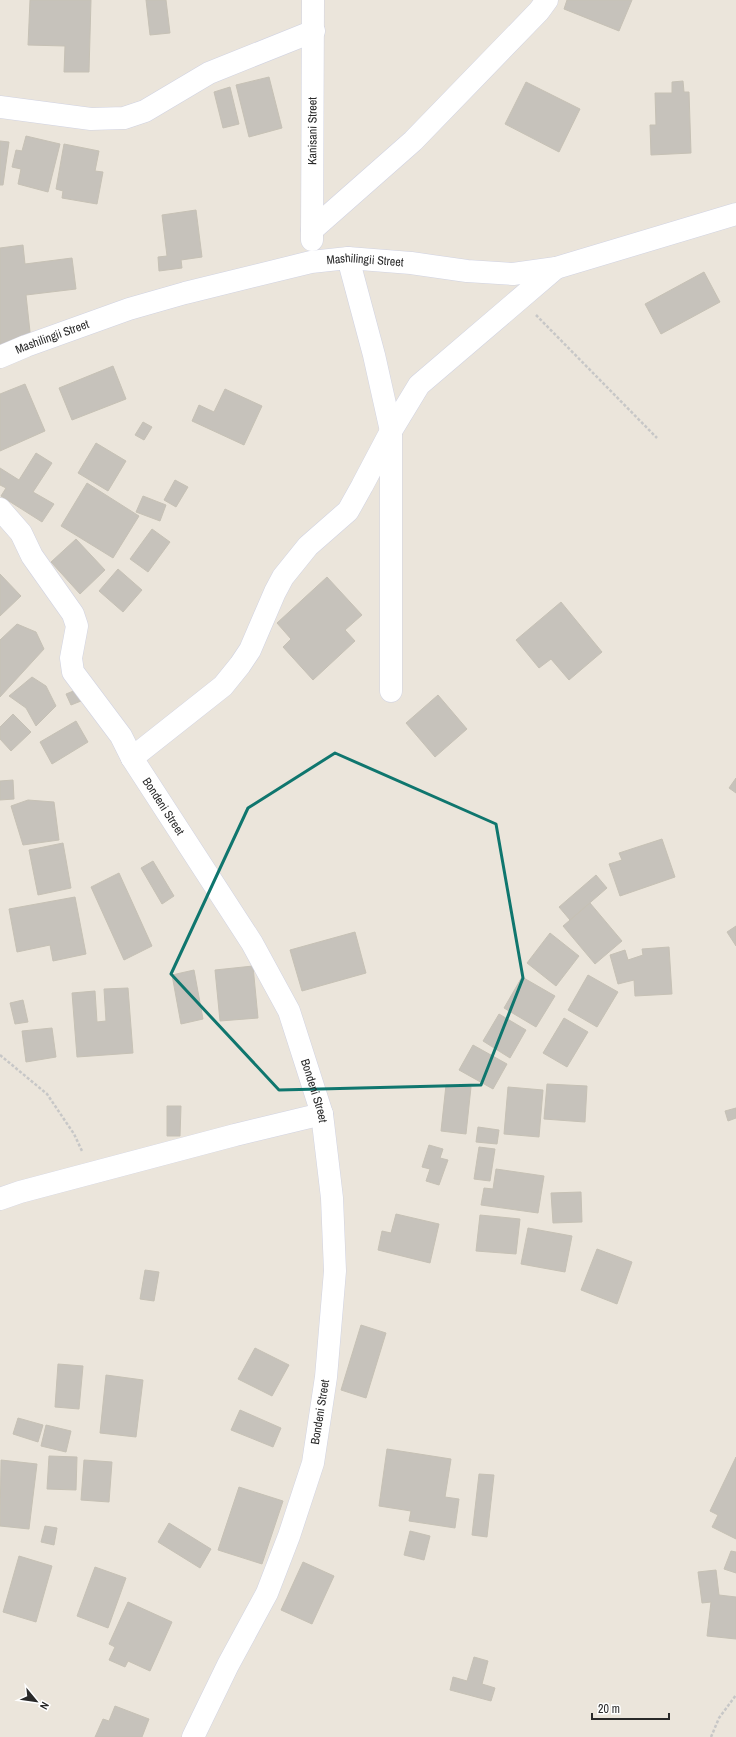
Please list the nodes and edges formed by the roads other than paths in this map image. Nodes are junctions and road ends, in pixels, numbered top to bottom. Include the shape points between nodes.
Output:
1 (313, 0) edge
2 (547, 0) edge
3 (314, 31) junction
4 (0, 107) edge
5 (736, 214) edge
6 (312, 230) junction
7 (348, 258) junction
8 (311, 262) junction
9 (556, 268) junction
10 (0, 357) edge
11 (390, 431) junction
12 (0, 509) edge
13 (391, 691) dead end
14 (132, 758) junction
15 (322, 1114) junction
16 (0, 1199) edge
17 (193, 1737) edge

1 - 3 street, Kanisani Street
2 - 6 street via 529,22 413,141
3 - 4 street via 209,73 145,111 124,118 91,119
3 - 6 street, Kanisani Street
5 - 9 street, Mashilingii Street
6 - 8 street, Kanisani Street
7 - 8 street, Mashilingii Street
7 - 9 street, Mashilingii Street via 411,262 467,271 514,274
7 - 11 street via 374,355
8 - 10 street, Mashilingii Street via 185,292 129,309
9 - 11 street via 419,385
11 - 13 street
11 - 14 street via 348,511 308,546 283,577 250,650 228,681
12 - 14 street, Bondeni Street via 20,533 32,556 73,614 77,626 71,658 73,672 121,736
14 - 15 street, Bondeni Street via 252,943 289,1011
15 - 16 street
15 - 17 street, Bondeni Street via 332,1198 335,1271 326,1377 313,1463 267,1593

